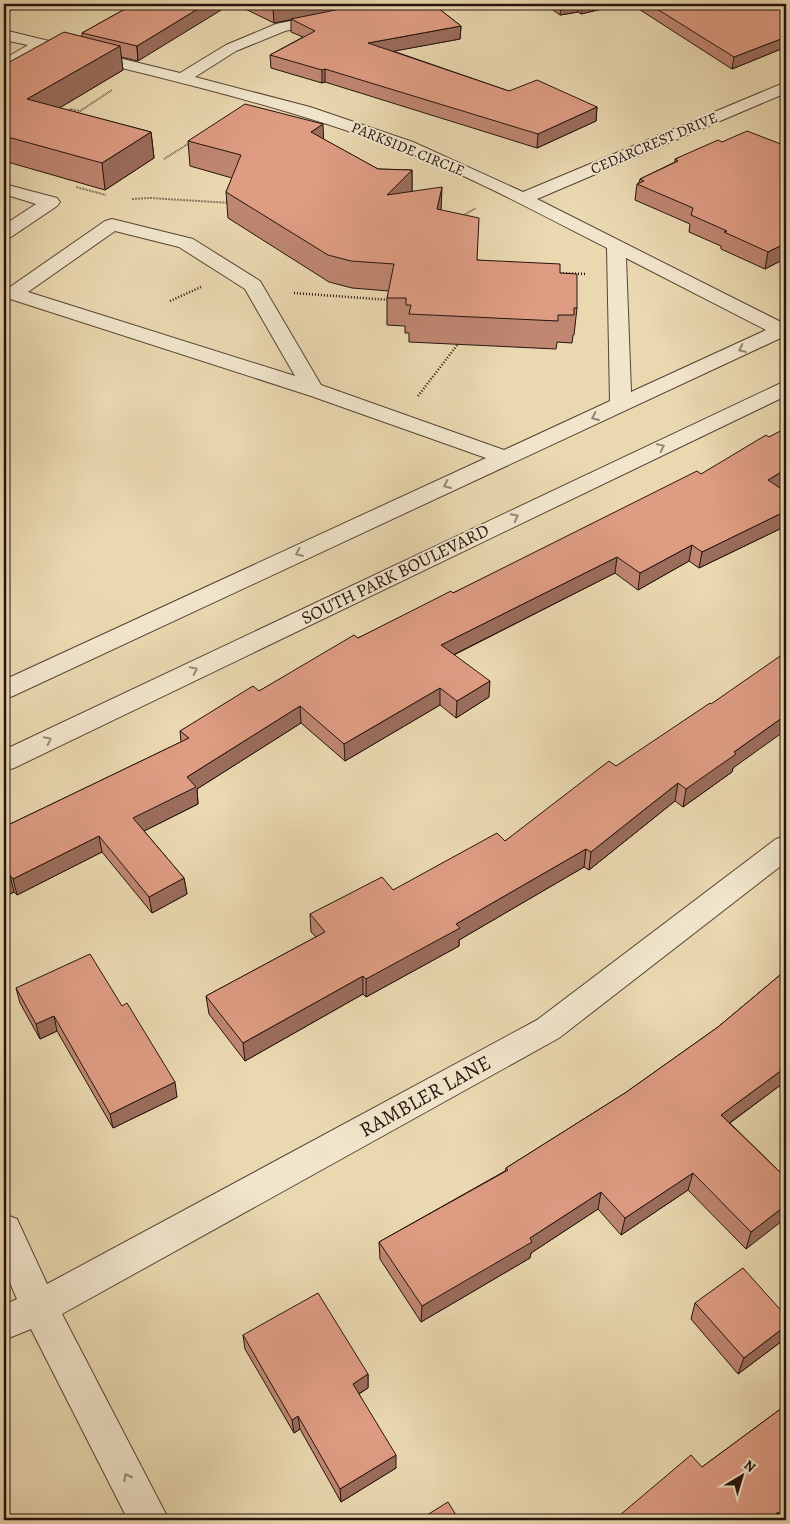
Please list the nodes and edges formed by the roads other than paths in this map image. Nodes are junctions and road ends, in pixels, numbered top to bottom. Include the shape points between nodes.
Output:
1 (345, 14) edge
2 (4, 35) edge
3 (41, 44) junction
4 (4, 66) edge
5 (182, 78) junction
6 (786, 87) edge
7 (4, 189) edge
8 (523, 198) junction
9 (4, 233) edge
10 (616, 247) junction
11 (8, 292) edge
12 (785, 330) edge
13 (786, 388) edge
14 (313, 389) junction
15 (621, 405) junction
16 (505, 458) junction
17 (4, 690) edge
18 (4, 761) edge
19 (786, 847) edge
20 (4, 1230) edge
21 (39, 1307) junction
22 (4, 1323) edge
23 (149, 1520) edge

1 - 5 street via 281,27 230,48
2 - 3 street, PARKSIDE CIRCLE
3 - 4 street
3 - 5 street, PARKSIDE CIRCLE
5 - 8 street, PARKSIDE CIRCLE via 304,110 407,146
6 - 8 street, CEDARCREST DRIVE
7 - 9 street via 51,202
8 - 10 street, PARKSIDE CIRCLE
10 - 12 street, PARKSIDE CIRCLE
10 - 15 street
11 - 14 street
11 - 14 street via 112,225 186,244 253,285
12 -> 15 street
18 -> 13 street, SOUTH PARK BOULEVARD
14 - 16 street
15 -> 16 street
16 -> 17 street
19 - 21 street, RAMBLER LANE via 548,1029
20 - 21 street
21 - 22 street, RAMBLER LANE
23 -> 21 street

